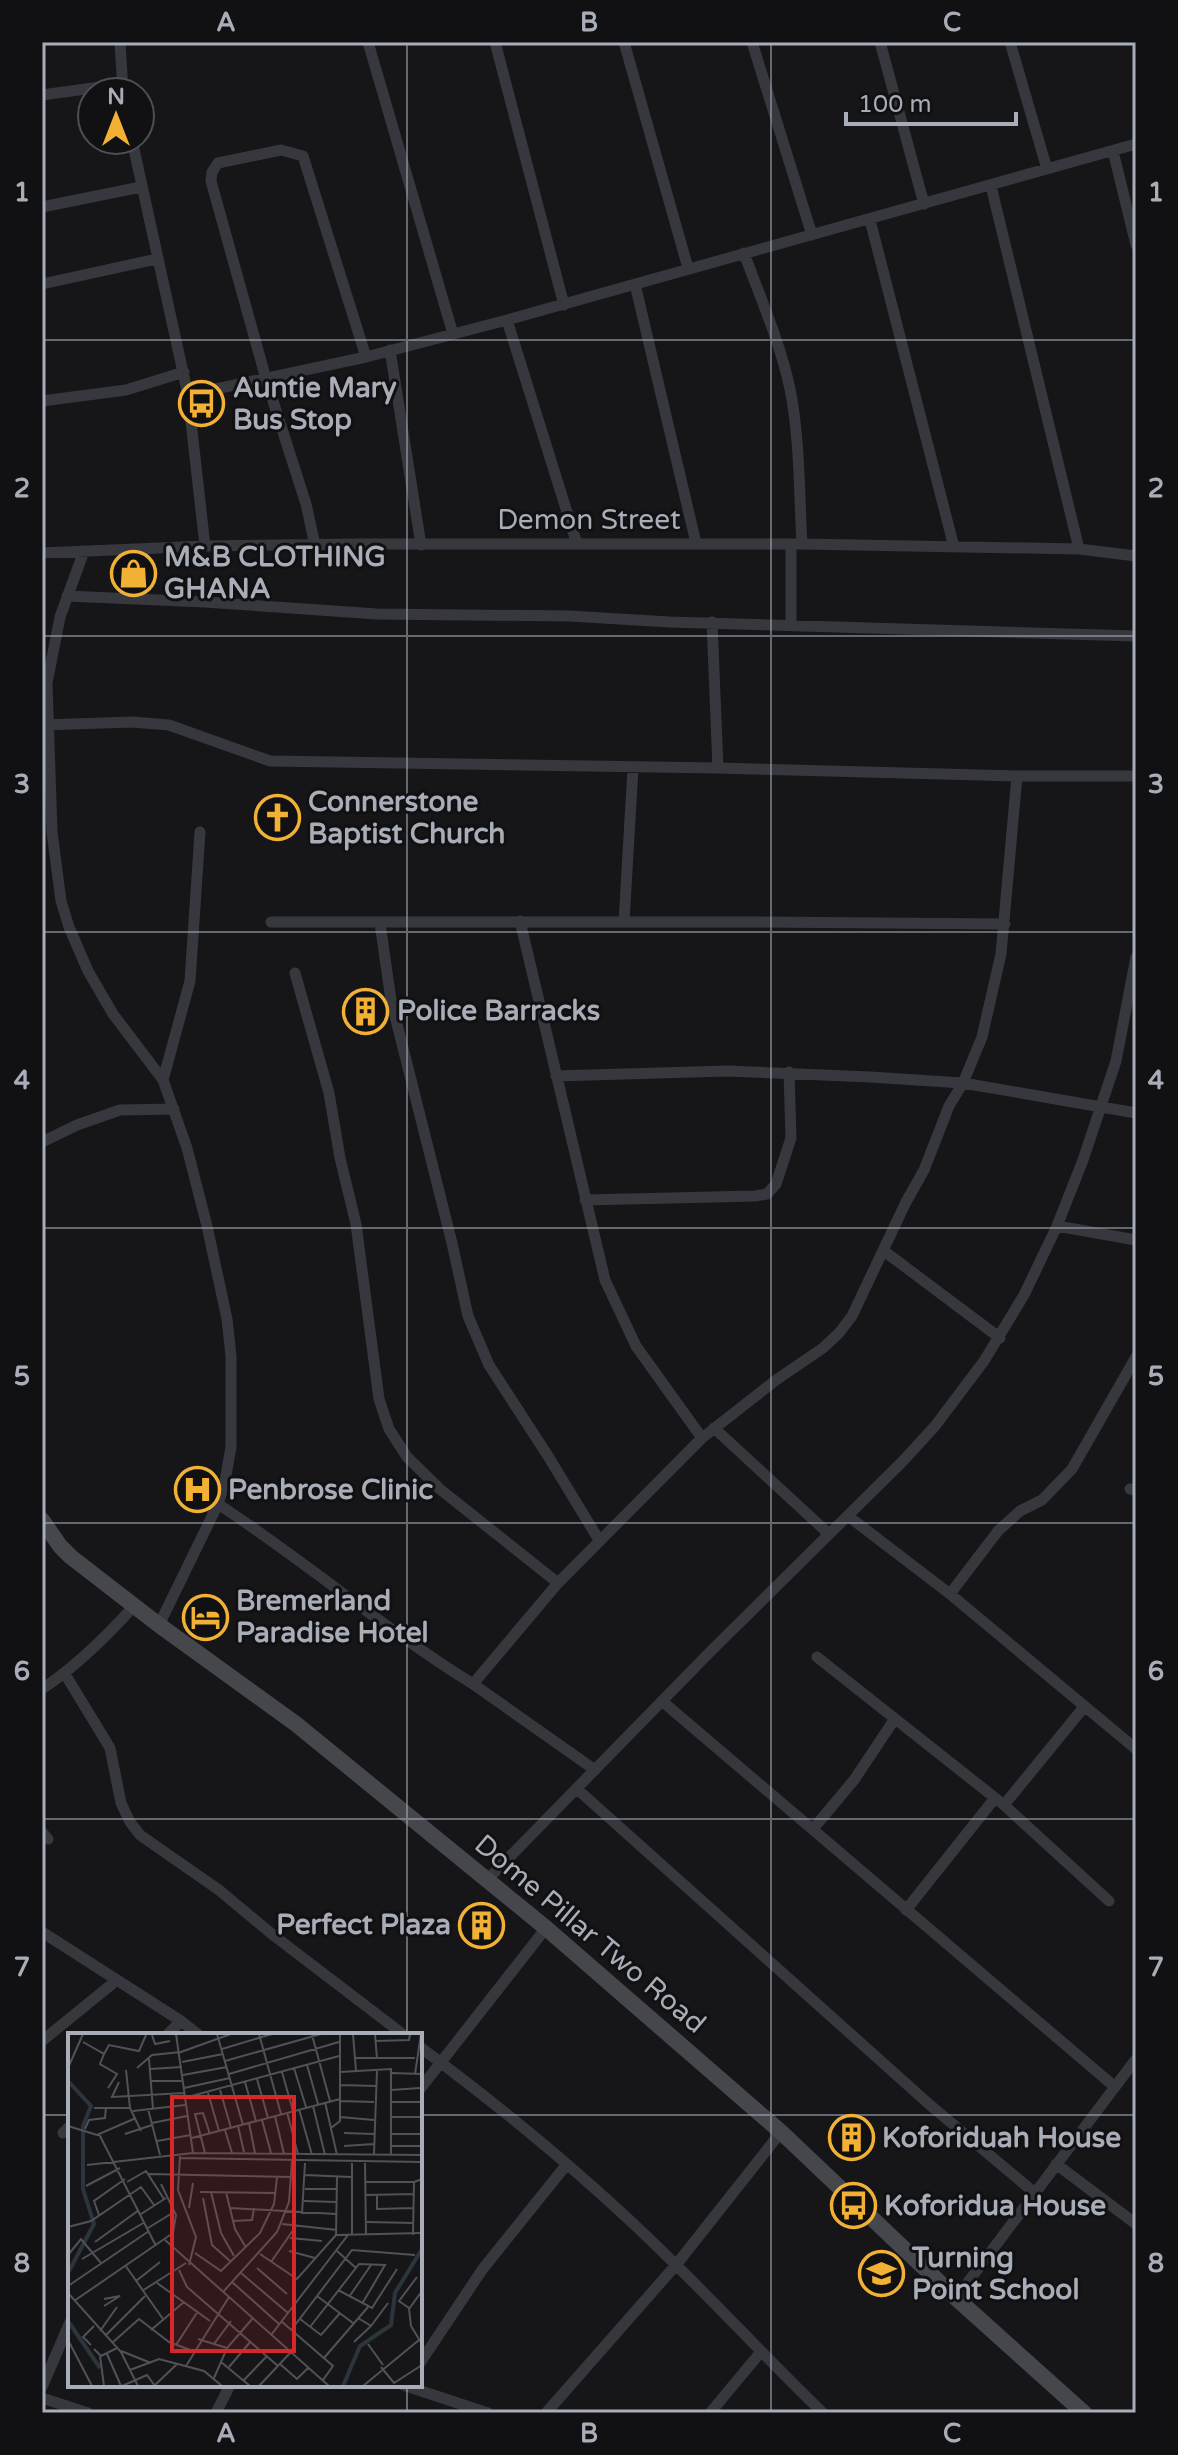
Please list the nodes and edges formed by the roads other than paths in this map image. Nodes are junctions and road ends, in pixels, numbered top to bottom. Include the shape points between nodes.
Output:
1 (120, 42) edge
2 (368, 42) edge
3 (495, 42) edge
4 (624, 42) edge
5 (752, 42) edge
6 (880, 42) edge
7 (1010, 42) edge
8 (122, 76) edge
9 (76, 92) edge
10 (42, 95) edge
11 (1136, 144) edge
12 (1113, 151) junction
13 (135, 156) edge
14 (1047, 169) junction
15 (991, 186) junction
16 (141, 187) junction
17 (924, 204) junction
18 (42, 207) edge
19 (870, 220) junction
20 (812, 235) junction
21 (1136, 245) edge
22 (744, 253) junction
23 (157, 259) junction
24 (688, 268) junction
25 (42, 284) edge
26 (635, 284) junction
27 (564, 305) junction
28 (507, 320) junction
29 (453, 334) junction
30 (390, 350) junction
31 (366, 357) junction
32 (184, 372) junction
33 (266, 379) junction
34 (188, 395) junction
35 (42, 401) edge
36 (696, 543) junction
37 (577, 544) junction
38 (796, 544) junction
39 (315, 545) junction
40 (421, 545) junction
41 (205, 546) junction
42 (954, 547) junction
43 (1079, 549) junction
44 (84, 551) junction
45 (42, 553) edge
46 (1136, 556) edge
47 (67, 596) junction
48 (712, 622) junction
49 (791, 625) junction
50 (1136, 636) edge
51 (46, 725) edge
52 (633, 768) junction
53 (718, 768) junction
54 (1017, 776) junction
55 (1136, 776) edge
56 (200, 832) dead end
57 (520, 921) junction
58 (271, 922) dead end
59 (624, 922) junction
60 (380, 923) junction
61 (1005, 924) junction
62 (1136, 957) edge
63 (295, 973) dead end
64 (789, 1072) junction
65 (556, 1076) junction
66 (163, 1080) junction
67 (963, 1083) junction
68 (174, 1109) junction
69 (1100, 1109) junction
70 (1136, 1113) edge
71 (42, 1142) edge
72 (585, 1200) junction
73 (1057, 1226) junction
74 (1136, 1240) edge
75 (884, 1251) junction
76 (1000, 1338) junction
77 (1135, 1361) edge
78 (714, 1428) junction
79 (702, 1438) junction
80 (218, 1504) junction
81 (848, 1516) junction
82 (42, 1520) edge
83 (829, 1534) junction
84 (599, 1540) junction
85 (558, 1583) junction
86 (950, 1594) junction
87 (134, 1606) junction
88 (159, 1625) junction
89 (817, 1657) dead end
90 (65, 1674) junction
91 (473, 1684) junction
92 (42, 1689) edge
93 (663, 1702) junction
94 (1084, 1707) junction
95 (894, 1720) junction
96 (1136, 1749) edge
97 (595, 1770) junction
98 (577, 1789) junction
99 (999, 1802) junction
100 (813, 1829) junction
101 (487, 1880) junction
102 (1109, 1901) dead end
103 (906, 1910) junction
104 (546, 1928) junction
105 (42, 1932) edge
106 (117, 1980) junction
107 (181, 2021) junction
108 (169, 2033) edge
109 (196, 2033) edge
110 (401, 2033) edge
111 (42, 2041) edge
112 (422, 2049) edge
113 (1136, 2059) edge
114 (441, 2063) junction
115 (422, 2087) edge
116 (1115, 2087) junction
117 (781, 2132) junction
118 (567, 2164) junction
119 (1056, 2164) junction
120 (1036, 2194) junction
121 (1136, 2224) edge
122 (676, 2265) junction
123 (956, 2298) junction
124 (68, 2327) edge
125 (760, 2353) junction
126 (422, 2360) edge
127 (42, 2387) edge
128 (229, 2387) edge
129 (410, 2387) edge
130 (42, 2398) edge
131 (88, 2413) edge
132 (216, 2413) edge
133 (488, 2413) edge
134 (546, 2413) edge
135 (710, 2413) edge
136 (823, 2413) edge
137 (1084, 2413) edge

1 - 8 street
2 - 29 street
3 - 27 street
4 - 24 street
5 - 20 street
6 - 17 street
7 - 14 street
9 - 10 street
11 - 12 street
12 - 14 street
12 - 21 street
13 - 16 street
14 - 15 street
15 - 17 street
15 - 43 street
16 - 18 street
16 - 23 street
17 - 19 street
19 - 20 street
19 - 42 street
20 - 22 street
22 - 24 street
22 - 38 street via 781,355 796,423
23 - 25 street
23 - 32 street
24 - 26 street
26 - 27 street
26 - 36 street
27 - 28 street
28 - 29 street
28 - 37 street
29 - 30 street
30 - 31 street
30 - 40 street
31 - 33 street
31 - 33 street via 303,156 281,150 218,163 211,181
32 - 34 street
32 - 35 street via 102,395
33 - 34 street
33 - 39 street
34 - 41 street
36 - 37 street, Demon Street
36 - 38 street, Demon Street
37 - 40 street, Demon Street
38 - 42 street, Demon Street
38 - 49 street
39 - 40 street, Demon Street
39 - 41 street, Demon Street
41 - 44 street, Demon Street
42 - 43 street, Demon Street
43 - 46 street, Demon Street
44 - 45 street, Demon Street
44 - 47 street
47 - 48 street via 377,614
47 - 51 street via 47,683
48 - 49 street
48 - 53 street
49 - 50 street
51 - 52 street via 169,725 270,761
51 - 66 street via 55,861 69,927 113,1014
52 - 53 street
52 - 59 street
53 - 54 street
54 - 55 street
54 - 61 street
56 - 66 street via 190,981
57 - 59 street
57 - 60 street
57 - 65 street
58 - 60 street
59 - 61 street
60 - 84 street via 391,1000 468,1316 489,1365
61 - 67 street via 982,1037
62 - 69 street via 1116,1061
63 - 85 street via 329,1093 356,1224 379,1399 389,1429 407,1457 441,1490
64 - 65 street
64 - 67 street
64 - 72 street via 791,1138 776,1184 767,1194
65 - 72 street
66 - 68 street
67 - 69 street
67 - 75 street
68 - 71 street via 120,1110
68 - 80 street via 227,1319 231,1447
69 - 70 street
69 - 73 street
72 - 79 street via 620,1317
73 - 74 street
73 - 76 street
75 - 76 street
75 - 78 street via 839,1333
76 - 81 street via 935,1426
77 - 86 street via 1072,1469 1042,1500 998,1531
78 - 79 street
78 - 83 street
79 - 84 street
80 - 88 street
80 - 91 street
81 - 83 street
81 - 86 street
82 - 87 street, Dome Pillar Two Road via 71,1557
83 - 93 street
84 - 85 street
85 - 91 street
86 - 94 street
87 - 88 street, Dome Pillar Two Road
87 - 90 street
88 - 101 street, Dome Pillar Two Road via 296,1724
89 - 95 street
90 - 92 street
90 - 110 street via 110,1748 121,1803 140,1835
91 - 97 street
93 - 97 street
93 - 100 street
94 - 96 street
94 - 99 street
95 - 99 street
95 - 100 street
97 - 98 street
98 - 101 street
98 - 120 street
99 - 102 street
99 - 103 street
100 - 103 street
101 - 104 street, Dome Pillar Two Road
103 - 116 street
104 - 114 street
104 - 117 street, Dome Pillar Two Road
105 - 106 street
106 - 107 street
106 - 111 street
107 - 108 street
107 - 109 street
112 - 114 street
113 - 116 street
114 - 115 street
114 - 118 street
116 - 119 street
117 - 122 street
117 - 123 street, Dome Pillar Two Road
118 - 122 street
118 - 126 street via 482,2270
119 - 120 street
119 - 121 street
120 - 123 street
122 - 125 street
122 - 134 street
123 - 137 street, Dome Pillar Two Road
124 - 127 street
125 - 135 street
125 - 136 street
128 - 132 street
129 - 133 street
130 - 131 street

